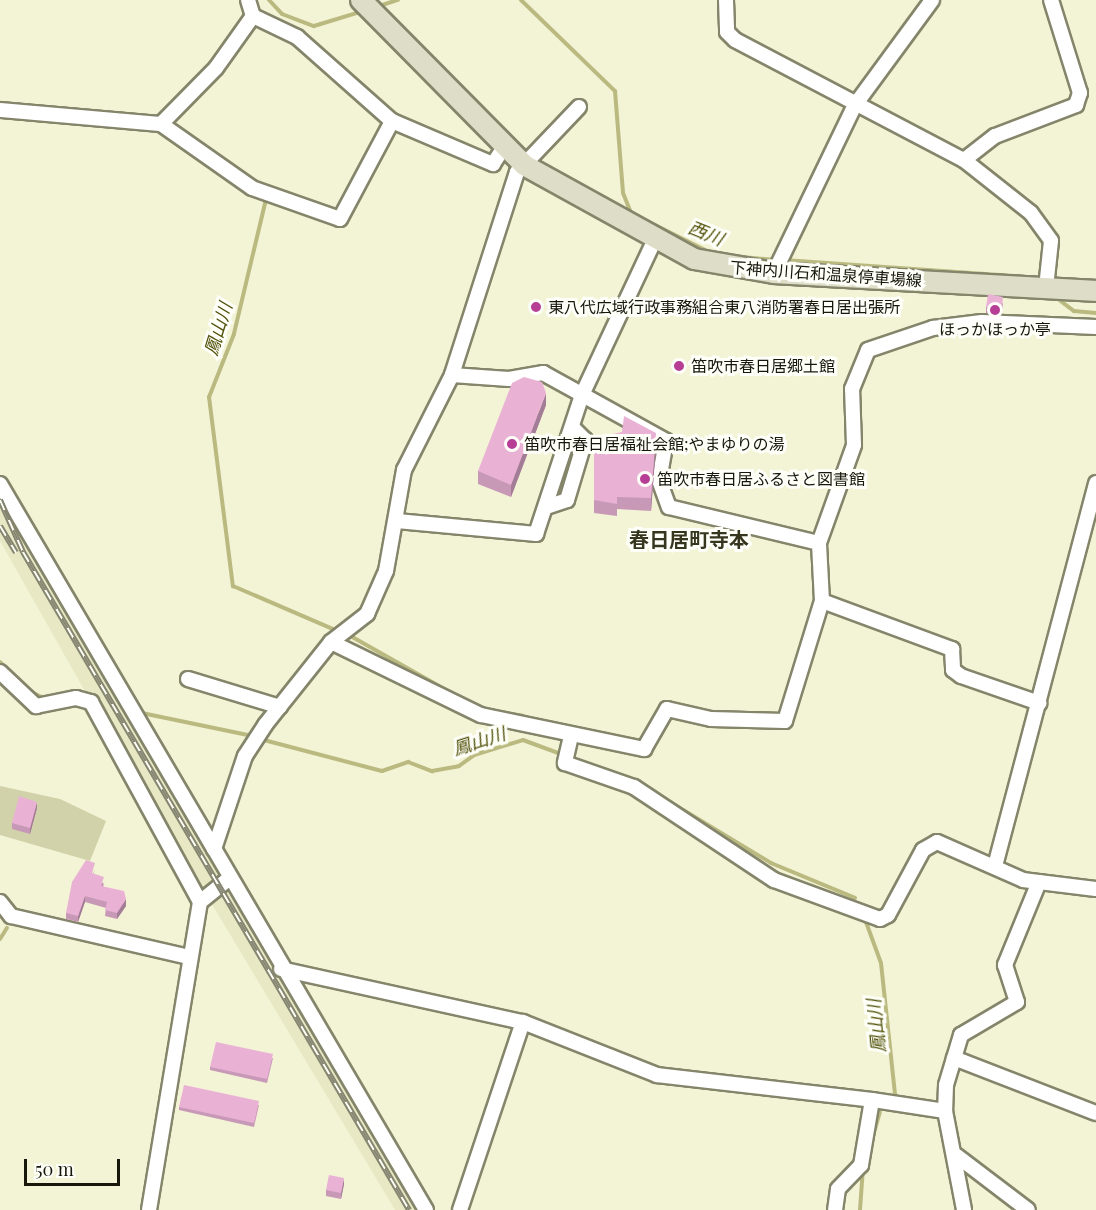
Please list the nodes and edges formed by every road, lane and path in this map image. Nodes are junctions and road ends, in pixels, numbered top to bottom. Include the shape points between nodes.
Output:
1 (248, 0) edge
2 (726, 0) edge
3 (932, 0) edge
4 (1051, 0) edge
5 (367, 6) edge
6 (254, 16) junction
7 (855, 105) junction
8 (579, 107) dead end
9 (0, 110) edge
10 (392, 121) junction
11 (161, 124) junction
12 (504, 147) junction
13 (964, 160) junction
14 (524, 165) junction
15 (654, 241) junction
16 (775, 271) junction
17 (1046, 288) junction
18 (1096, 291) edge
19 (1096, 327) edge
20 (453, 375) junction
21 (582, 395) junction
22 (1096, 483) edge
23 (0, 484) edge
24 (397, 521) junction
25 (819, 543) junction
26 (822, 601) junction
27 (331, 642) junction
28 (0, 672) edge
29 (188, 679) dead end
30 (1039, 703) junction
31 (279, 707) junction
32 (571, 740) junction
33 (214, 849) junction
34 (995, 866) junction
35 (227, 880) junction
36 (1039, 882) junction
37 (1096, 889) edge
38 (202, 899) junction
39 (0, 902) edge
40 (188, 957) junction
41 (281, 969) junction
42 (524, 1022) junction
43 (954, 1058) junction
44 (872, 1100) junction
45 (945, 1112) junction
46 (1096, 1113) edge
47 (957, 1156) junction
48 (149, 1210) edge
49 (426, 1210) edge
50 (460, 1210) edge
51 (835, 1210) edge
52 (964, 1210) edge
53 (1028, 1210) edge

1 - 6 street
2 - 7 street via 727,32 735,40
3 - 7 street
4 - 13 street via 1080,93 1076,105 995,136
5 - 12 main road, 下神内川石和温泉停車場線
6 - 10 street via 297,37
6 - 11 street via 216,68
7 - 13 street
7 - 16 street
8 - 14 street
9 - 11 street
10 - 11 street via 340,219 252,188
10 - 12 street via 493,164
12 - 14 main road, 下神内川石和温泉停車場線
13 - 17 street via 1049,231
14 - 15 main road, 下神内川石和温泉停車場線
14 - 20 street
15 - 16 main road, 下神内川石和温泉停車場線 via 694,259
15 - 21 street
16 - 17 main road, 下神内川石和温泉停車場線
17 - 18 main road, 下神内川石和温泉停車場線
19 - 25 street via 982,322 933,328 868,350 852,389 854,446
20 - 21 street via 509,379 543,373
20 - 24 street via 404,470
21 - 24 street via 536,534
21 - 25 street via 666,441 659,480 669,507
22 - 30 street
23 - 33 street
24 - 27 street via 386,571 367,614
25 - 26 street
26 - 30 street via 952,649 952,670 961,676
26 - 32 street via 785,721 711,719 667,709 644,749
27 - 31 street
27 - 32 street via 481,715
28 - 38 street via 36,706 76,698 91,702
29 - 31 street
30 - 34 street
31 - 33 street via 245,756
32 - 34 street via 566,760 634,787 774,880 880,919 888,915 924,850 937,842
33 - 35 street
34 - 36 street
35 - 38 street
35 - 41 street
36 - 37 street
36 - 43 street via 1005,966 1017,1002 967,1029
38 - 40 street
39 - 40 street via 11,916
40 - 48 street
41 - 42 street
41 - 49 street
42 - 44 street via 657,1075
42 - 50 street
43 - 45 street
43 - 46 street
44 - 45 street
44 - 51 street via 861,1165 838,1189
45 - 47 street
47 - 52 street
47 - 53 street

